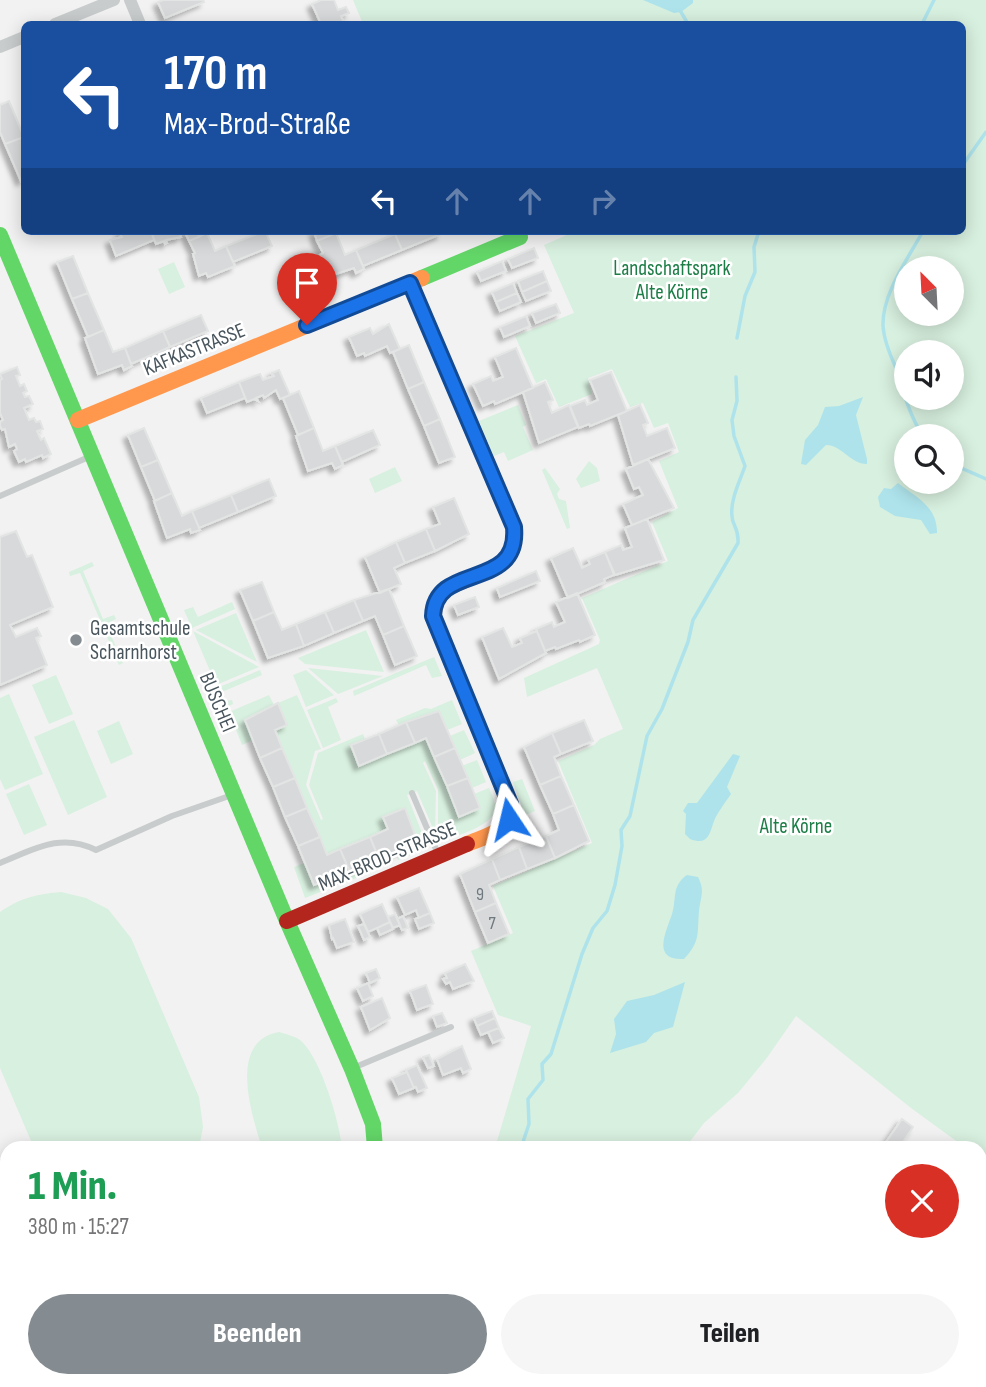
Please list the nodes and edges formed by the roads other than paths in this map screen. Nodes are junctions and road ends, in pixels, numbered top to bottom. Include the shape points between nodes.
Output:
1 (114, 0) edge
2 (130, 0) edge
3 (62, 21) edge
4 (139, 21) edge
5 (21, 38) edge
6 (0, 47) edge
7 (0, 235) edge
8 (518, 235) edge
9 (410, 283) junction
10 (78, 420) junction
11 (92, 456) junction
12 (0, 496) edge
13 (412, 793) dead end
14 (234, 794) junction
15 (439, 856) junction
16 (0, 863) edge
17 (287, 921) junction
18 (451, 1027) dead end
19 (352, 1069) junction
20 (374, 1141) edge

1 - 3 street
2 - 4 street
5 - 6 street
7 - 10 street, BUSCHEI
8 - 9 street, KAFKASTRASSE
9 - 10 street, KAFKASTRASSE
9 - 15 street, MAX-BROD-STRASSE via 514,527 515,541 513,552 502,563 446,588 433,605 437,628 510,804 509,819 499,831
10 - 11 street, BUSCHEI
11 - 12 lane
11 - 14 street, BUSCHEI
13 - 15 lane
14 - 16 lane via 96,850 55,841
14 - 17 street, BUSCHEI
15 - 17 street, MAX-BROD-STRASSE
17 - 19 street, BUSCHEI
18 - 19 lane
19 - 20 street, BUSCHEI via 373,1124

